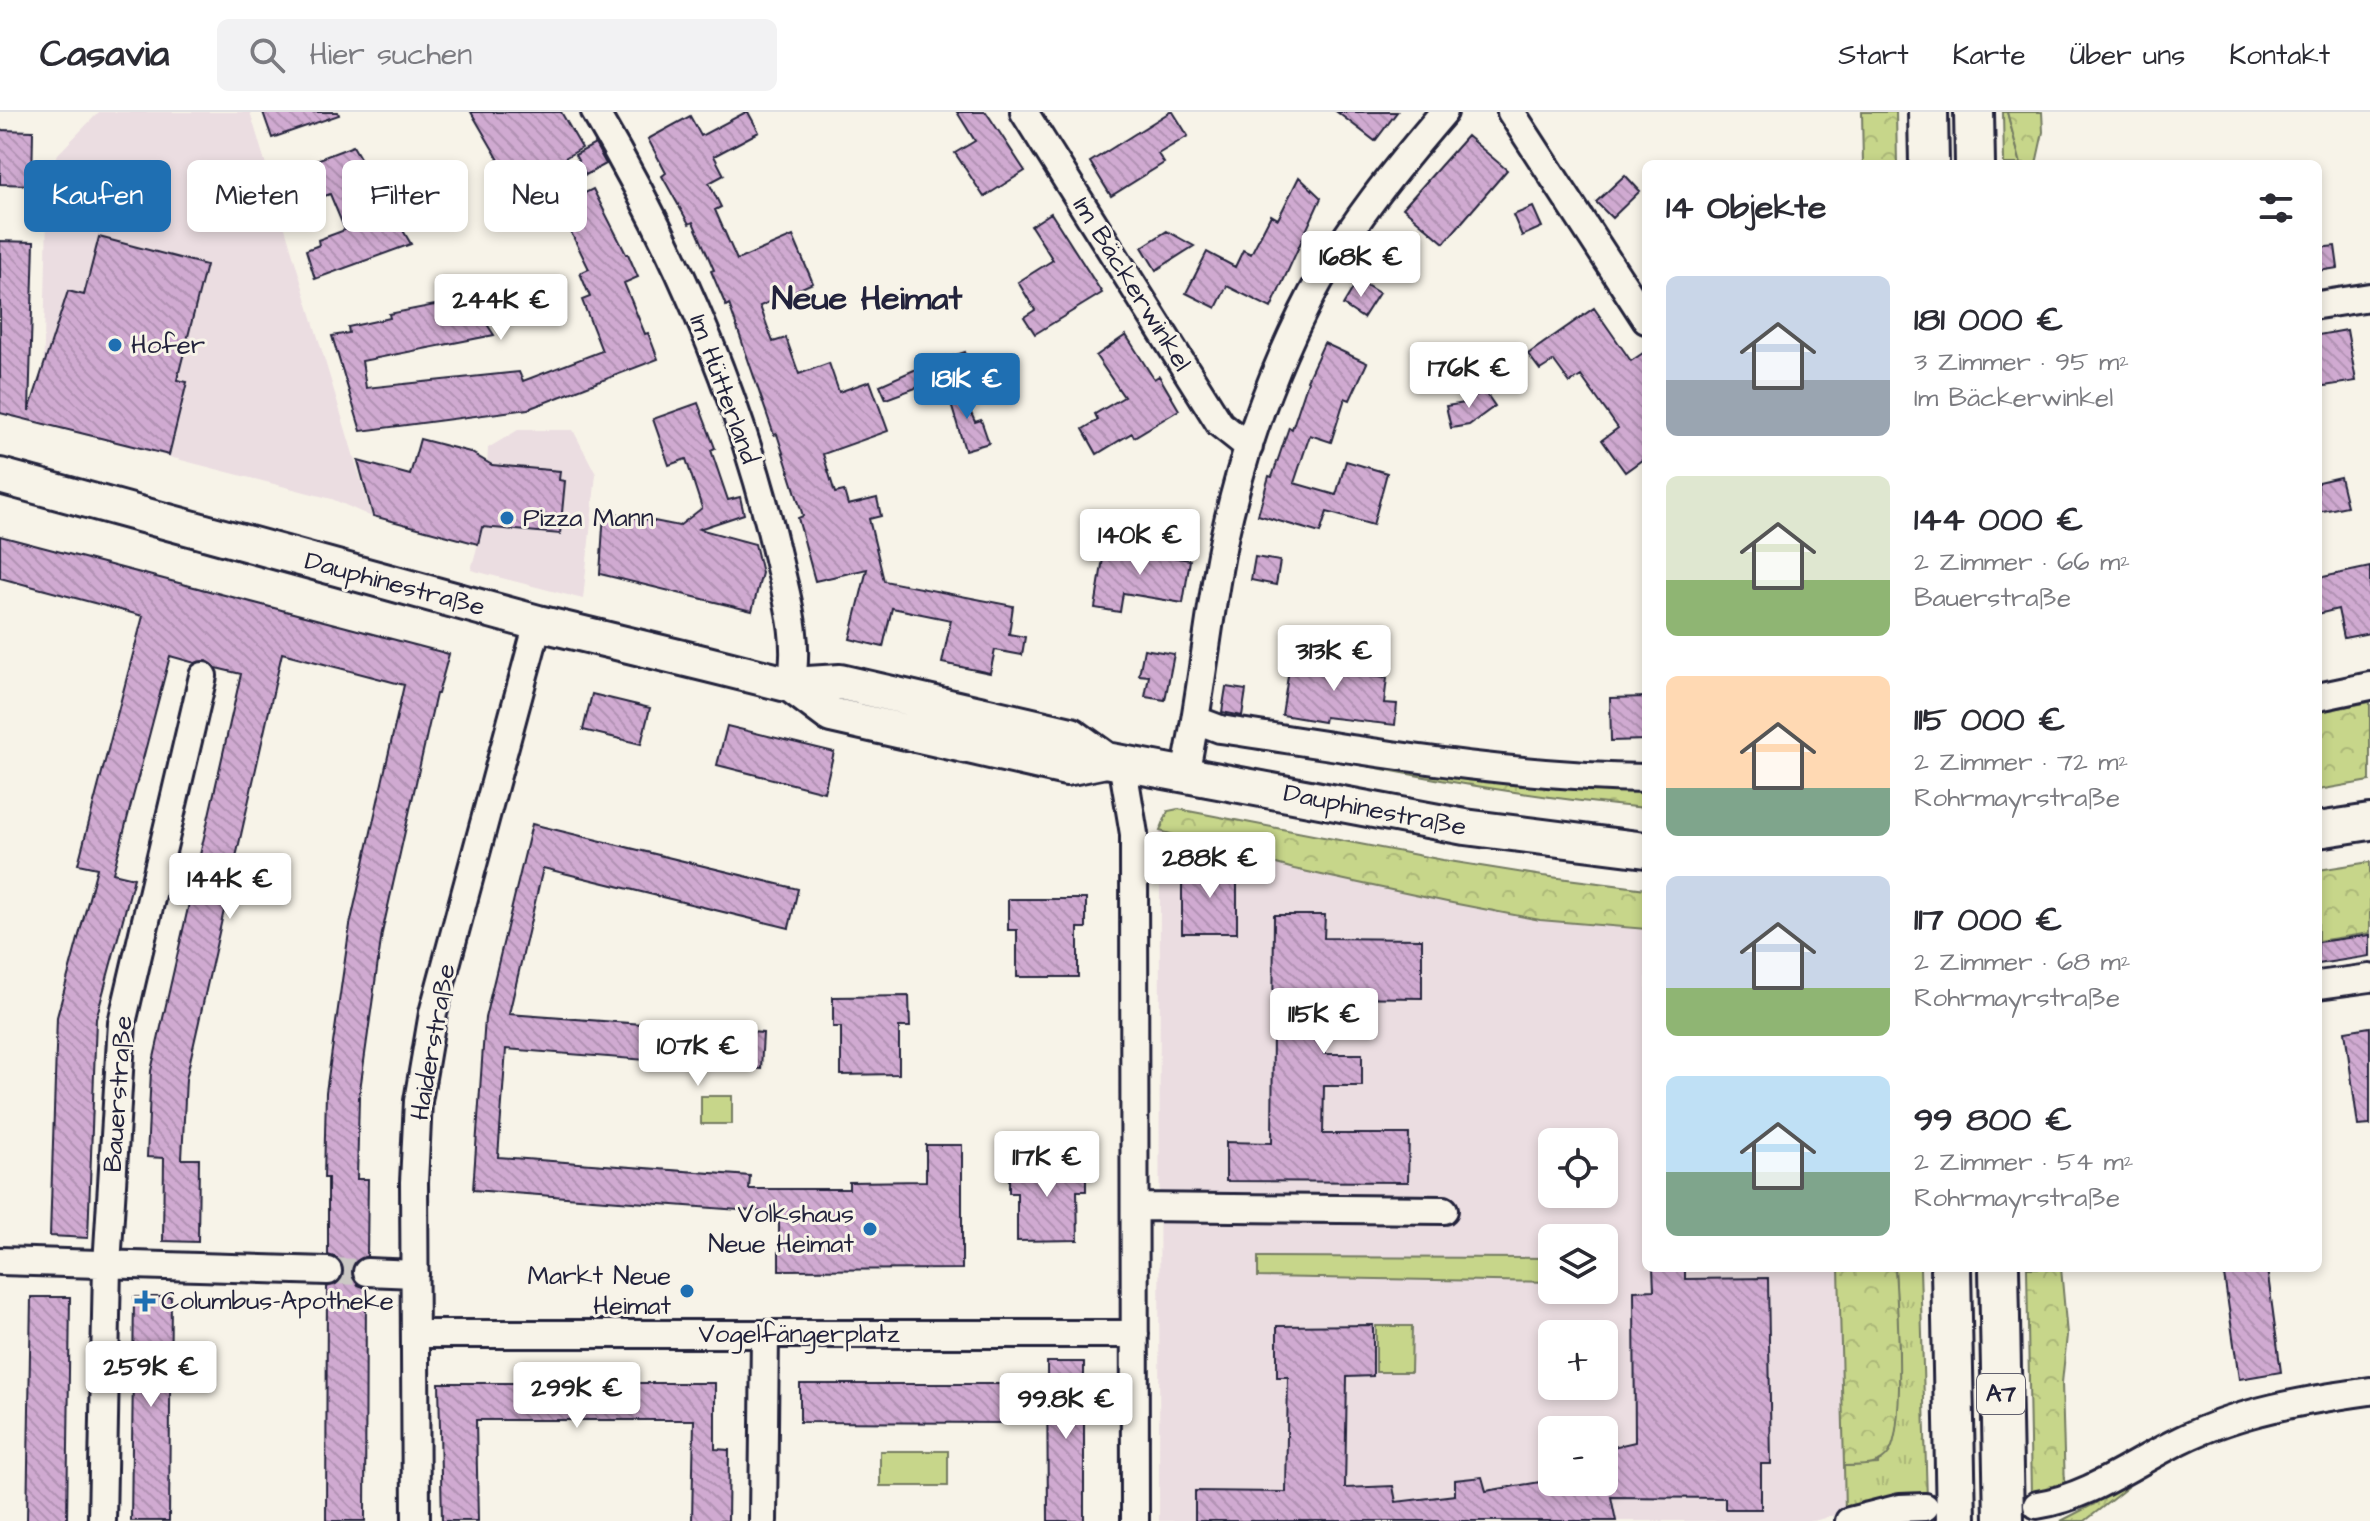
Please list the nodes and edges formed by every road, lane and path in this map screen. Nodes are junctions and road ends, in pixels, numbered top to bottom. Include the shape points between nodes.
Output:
1 (595, 112) edge
2 (1024, 112) edge
3 (1444, 112) edge
4 (1511, 112) edge
5 (1928, 112) edge
6 (1974, 112) edge
7 (1929, 160) edge
8 (1975, 160) edge
9 (2370, 297) edge
10 (2322, 304) edge
11 (1642, 311) edge
12 (1249, 447) junction
13 (0, 476) edge
14 (538, 623) junction
15 (203, 676) dead end
16 (791, 685) junction
17 (2370, 686) edge
18 (2322, 696) edge
19 (1196, 720) junction
20 (1114, 761) junction
21 (1185, 774) junction
22 (1642, 778) edge
23 (2370, 822) edge
24 (2322, 829) edge
25 (1642, 849) edge
26 (2370, 978) edge
27 (2322, 984) edge
28 (1135, 1207) junction
29 (1444, 1210) dead end
30 (0, 1261) edge
31 (107, 1265) junction
32 (328, 1271) tunnel mouth
33 (367, 1272) tunnel mouth
34 (1951, 1272) edge
35 (1999, 1272) edge
36 (415, 1274) junction
37 (415, 1334) junction
38 (765, 1334) junction
39 (1135, 1334) junction
40 (2370, 1391) edge
41 (2020, 1513) edge
42 (1941, 1514) edge
43 (102, 1521) edge
44 (416, 1521) edge
45 (763, 1521) edge
46 (1135, 1521) edge
47 (1849, 1521) edge

1 - 16 street, Im Hütterland via 679,271 735,411 769,518 795,634
2 - 12 street, Im Bäckerwinkel via 1220,424
3 - 12 street via 1373,200 1313,292
4 - 11 street
5 - 7 highway
6 - 8 highway
9 - 10 street
12 - 19 street via 1223,544
13 - 14 main road, Dauphinestraße
14 - 16 main road, Dauphinestraße
14 - 36 street, Haiderstraße via 433,1013 418,1101
15 - 31 street, Bauerstraße via 122,1023
16 - 20 main road, Dauphinestraße via 840,682 1071,735
17 - 18 street
19 - 21 street
19 - 22 street, Dauphinestraße via 1220,729 1409,757
20 - 21 main road, Dauphinestraße
20 - 28 street via 1134,834
21 - 25 main road, Dauphinestraße via 1465,827
23 - 24 main road
26 - 27 street
28 - 29 street
28 - 39 street
30 - 31 street
31 - 32 street
31 - 43 street, Bauerstraße
33 - 36 street
34 - 42 highway, A7
35 - 41 highway, A7
36 - 37 street, Haiderstraße
37 - 38 street, Vogelfängerplatz
37 - 44 street, Haiderstraße
38 - 39 street, Vogelfängerplatz
38 - 45 street
39 - 46 street
40 - 41 street via 2227,1420 2086,1491
42 - 47 street via 1900,1508

